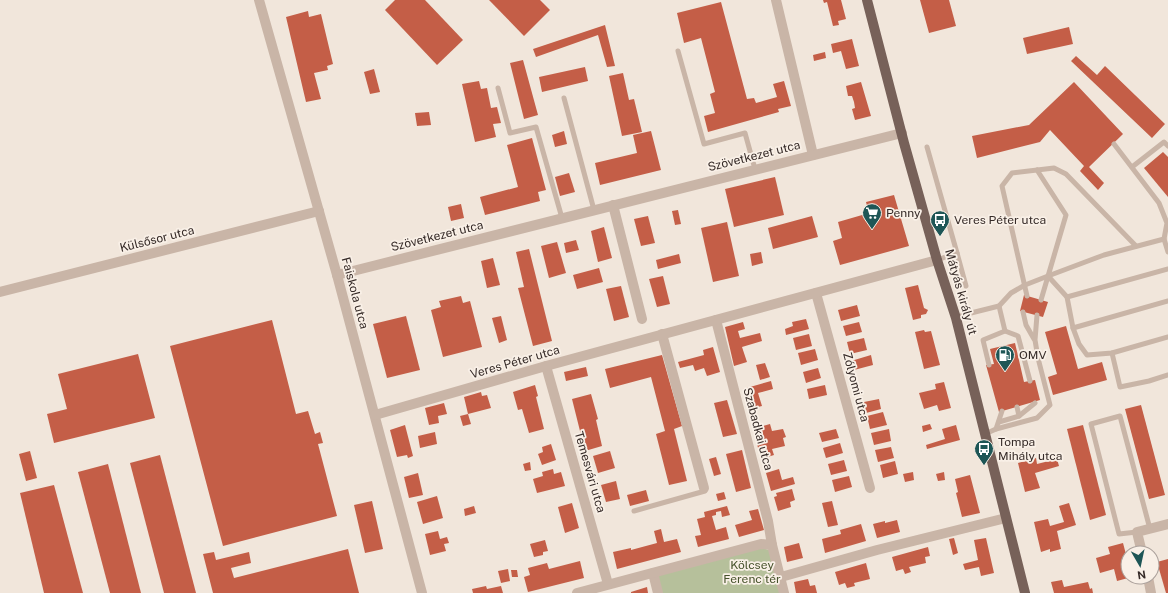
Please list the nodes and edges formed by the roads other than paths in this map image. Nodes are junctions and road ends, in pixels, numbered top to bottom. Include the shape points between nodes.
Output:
1 (259, 0) edge
2 (776, 0) edge
3 (867, 0) edge
4 (678, 51) dead end
5 (498, 88) dead end
6 (564, 98) dead end
7 (902, 133) junction
8 (1114, 144) dead end
9 (1168, 146) edge
10 (927, 147) dead end
11 (813, 155) junction
12 (1132, 167) junction
13 (755, 169) junction
14 (1037, 170) junction
15 (613, 205) junction
16 (594, 210) junction
17 (319, 211) junction
18 (562, 218) junction
19 (1164, 239) junction
20 (1136, 246) junction
21 (1168, 252) edge
22 (957, 253) junction
23 (937, 260) junction
24 (1168, 269) edge
25 (337, 275) junction
26 (1048, 276) junction
27 (1025, 285) junction
28 (966, 286) dead end
29 (0, 292) edge
30 (816, 293) junction
31 (1027, 296) dead end
32 (1067, 297) junction
33 (1041, 300) dead end
34 (1168, 301) edge
35 (999, 306) junction
36 (1023, 312) dead end
37 (1037, 315) dead end
38 (956, 318) junction
39 (642, 319) dead end
40 (716, 320) junction
41 (1073, 328) junction
42 (1005, 331) junction
43 (662, 334) junction
44 (1168, 337) edge
45 (1035, 340) junction
46 (1112, 353) junction
47 (989, 364) dead end
48 (546, 366) junction
49 (1168, 375) edge
50 (1030, 381) dead end
51 (1035, 403) dead end
52 (1017, 407) dead end
53 (1002, 411) dead end
54 (375, 415) junction
55 (1019, 416) junction
56 (999, 422) junction
57 (996, 429) junction
58 (985, 434) junction
59 (704, 488) joint
60 (870, 488) dead end
61 (634, 511) dead end
62 (1006, 518) junction
63 (1168, 524) edge
64 (1150, 529) junction
65 (1137, 532) junction
66 (772, 545) junction
67 (1140, 545) edge
68 (653, 573) junction
69 (780, 577) junction
70 (608, 584) junction
71 (583, 592) edge
72 (422, 593) edge
73 (658, 593) edge
74 (784, 593) edge
75 (1025, 593) edge

1 - 17 street, Faiskola utca
2 - 11 street
3 - 7 main road, Mátyás király út
4 - 13 lane via 704,144 745,133
5 - 18 lane via 510,133 536,127
6 - 16 lane
7 - 11 street, Szövetkezet utca
7 - 23 main road, Mátyás király út
8 - 12 lane
9 - 12 lane via 1164,142
10 - 22 lane
11 - 13 street, Szövetkezet utca
12 - 19 lane via 1159,203 1167,223
13 - 15 street, Szövetkezet utca
14 - 20 lane via 1054,168 1066,174
14 - 26 lane via 1066,215
14 - 27 lane via 1012,173 1002,186
15 - 16 street, Szövetkezet utca
15 - 39 street
16 - 18 street, Szövetkezet utca
17 - 25 street, Faiskola utca
17 - 29 street, Külsősor utca
18 - 25 street, Szövetkezet utca
19 - 20 lane
19 - 21 lane
20 - 26 lane
22 - 23 lane
22 - 28 lane
23 - 30 street, Veres Péter utca
23 - 38 main road, Mátyás király út
24 - 32 lane
25 - 54 street, Faiskola utca
26 - 27 lane
26 - 32 lane
26 - 33 lane
27 - 31 lane
27 - 35 lane via 1011,293
30 - 40 street, Veres Péter utca
30 - 60 street, Zólyomi utca
32 - 41 lane
34 - 41 lane
35 - 38 lane
35 - 42 lane
36 - 45 lane via 1026,325
37 - 45 lane
38 - 58 main road, Mátyás király út
40 - 43 street, Veres Péter utca
40 - 66 street, Szabadkai utca
41 - 46 lane via 1079,344 1087,354
42 - 47 lane via 983,340
42 - 50 lane via 1018,336
43 - 48 street, Veres Péter utca
43 - 59 street
44 - 46 lane
45 - 57 lane via 1050,405 1037,418
46 - 49 lane via 1120,387
48 - 54 street, Veres Péter utca
48 - 70 street, Temesvári utca
51 - 55 lane
52 - 55 lane
53 - 56 lane
54 - 72 street, Faiskola utca
55 - 56 lane
56 - 57 lane
57 - 58 lane
58 - 62 main road, Mátyás király út
59 - 61 lane via 705,491
62 - 69 street
62 - 75 main road, Mátyás király út
63 - 64 street
64 - 65 street
64 - 65 lane via 1120,416 1091,424 1119,534
65 - 67 street
66 - 68 street via 761,544
66 - 69 street
68 - 70 street
68 - 73 street
69 - 74 street
70 - 71 street

